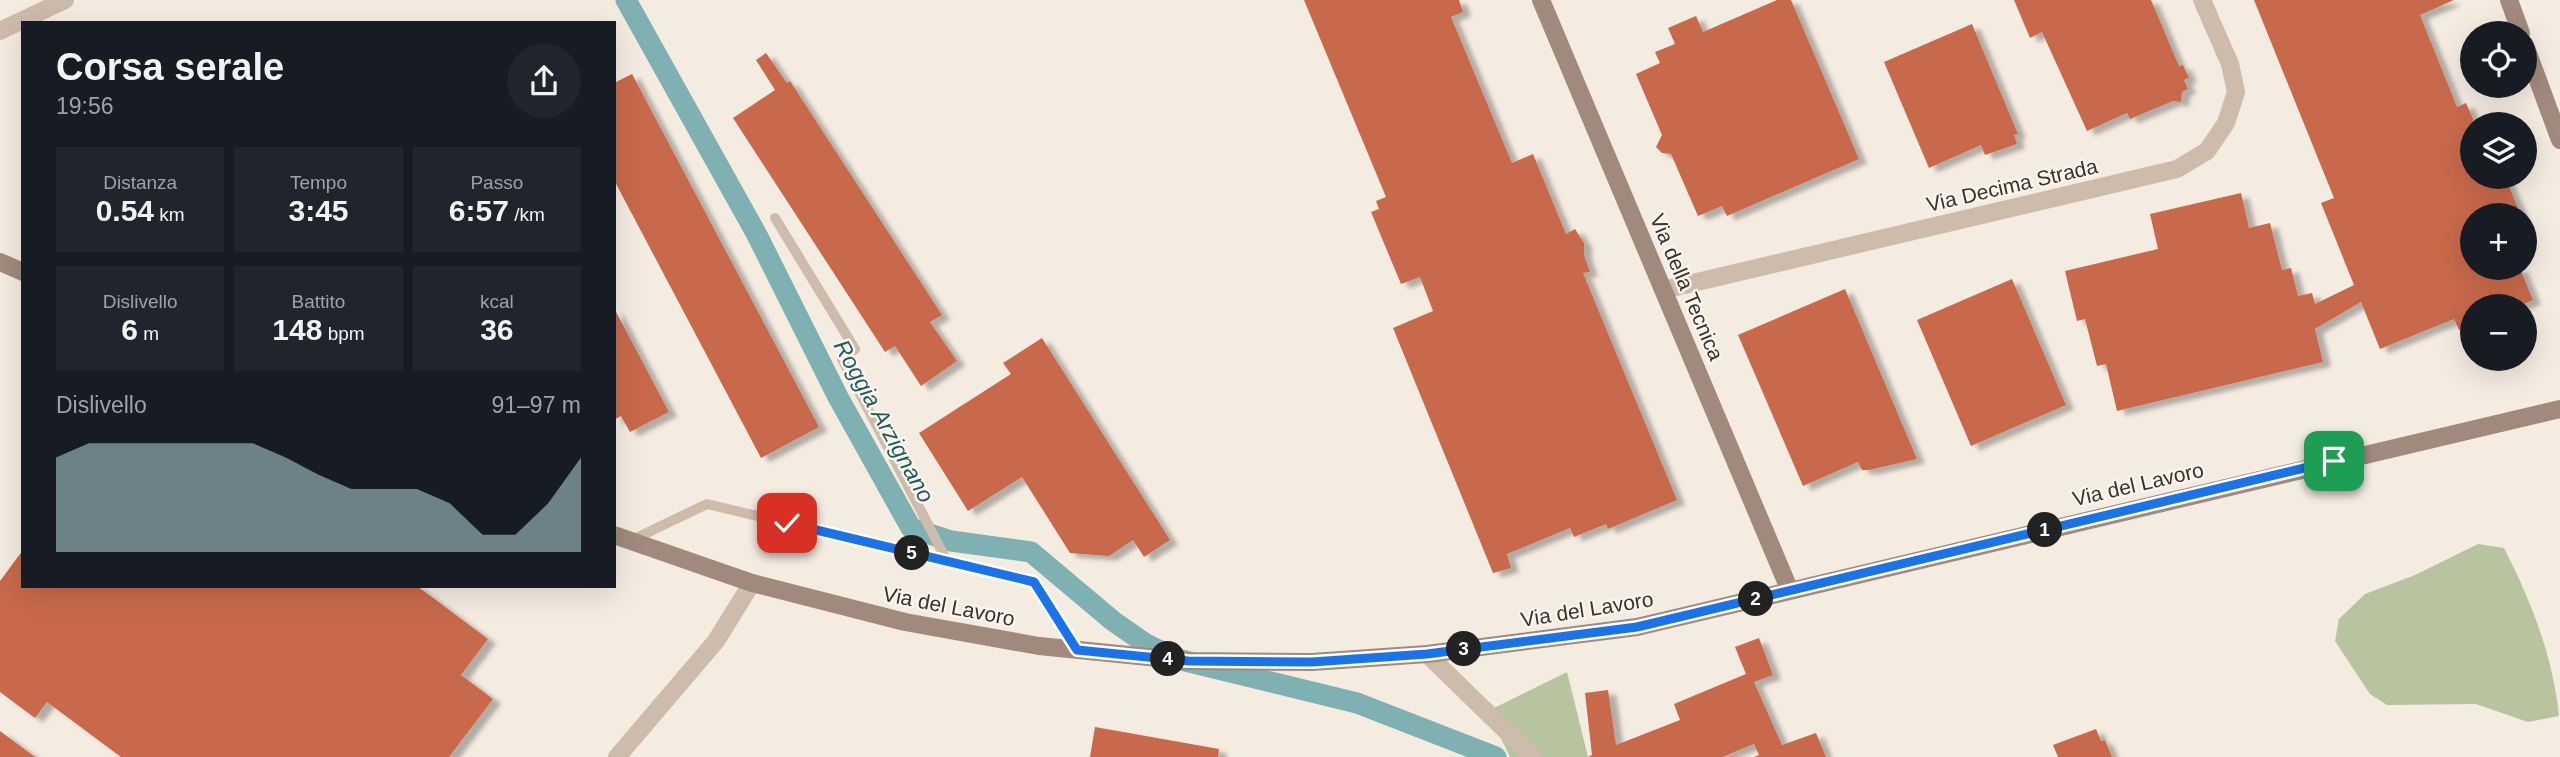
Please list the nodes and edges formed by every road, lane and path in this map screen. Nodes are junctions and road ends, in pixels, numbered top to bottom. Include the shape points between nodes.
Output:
1 (65, 0) edge
2 (1541, 0) edge
3 (2202, 0) edge
4 (2508, 0) edge
5 (22, 21) edge
6 (2516, 21) edge
7 (21, 22) edge
8 (0, 32) edge
9 (2537, 78) edge
10 (2560, 140) edge
11 (775, 218) dead end
12 (0, 262) edge
13 (21, 271) edge
14 (1663, 290) junction
15 (2560, 409) edge
16 (621, 538) edge
17 (947, 561) junction
18 (752, 583) junction
19 (1790, 591) junction
20 (1077, 650) junction
21 (1427, 654) junction
22 (617, 757) edge
23 (1533, 757) edge

1 - 5 street
2 - 14 street, Via della Tecnica
3 - 14 street, Via Decima Strada via 2230,64 2236,92 2226,123 2207,152 2177,169
4 - 6 street
7 - 8 street
9 - 10 street
11 - 17 lane via 855,349 842,359
12 - 13 street
14 - 19 street, Via della Tecnica
15 - 19 street, Via del Lavoro
16 - 17 lane via 707,504
16 - 18 street, Via del Lavoro
17 - 20 lane via 1034,582
18 - 20 street, Via del Lavoro via 905,622
18 - 22 street via 716,641
19 - 21 street, Via del Lavoro via 1637,627
20 - 21 street, Via del Lavoro via 1188,661 1312,662
21 - 23 street

